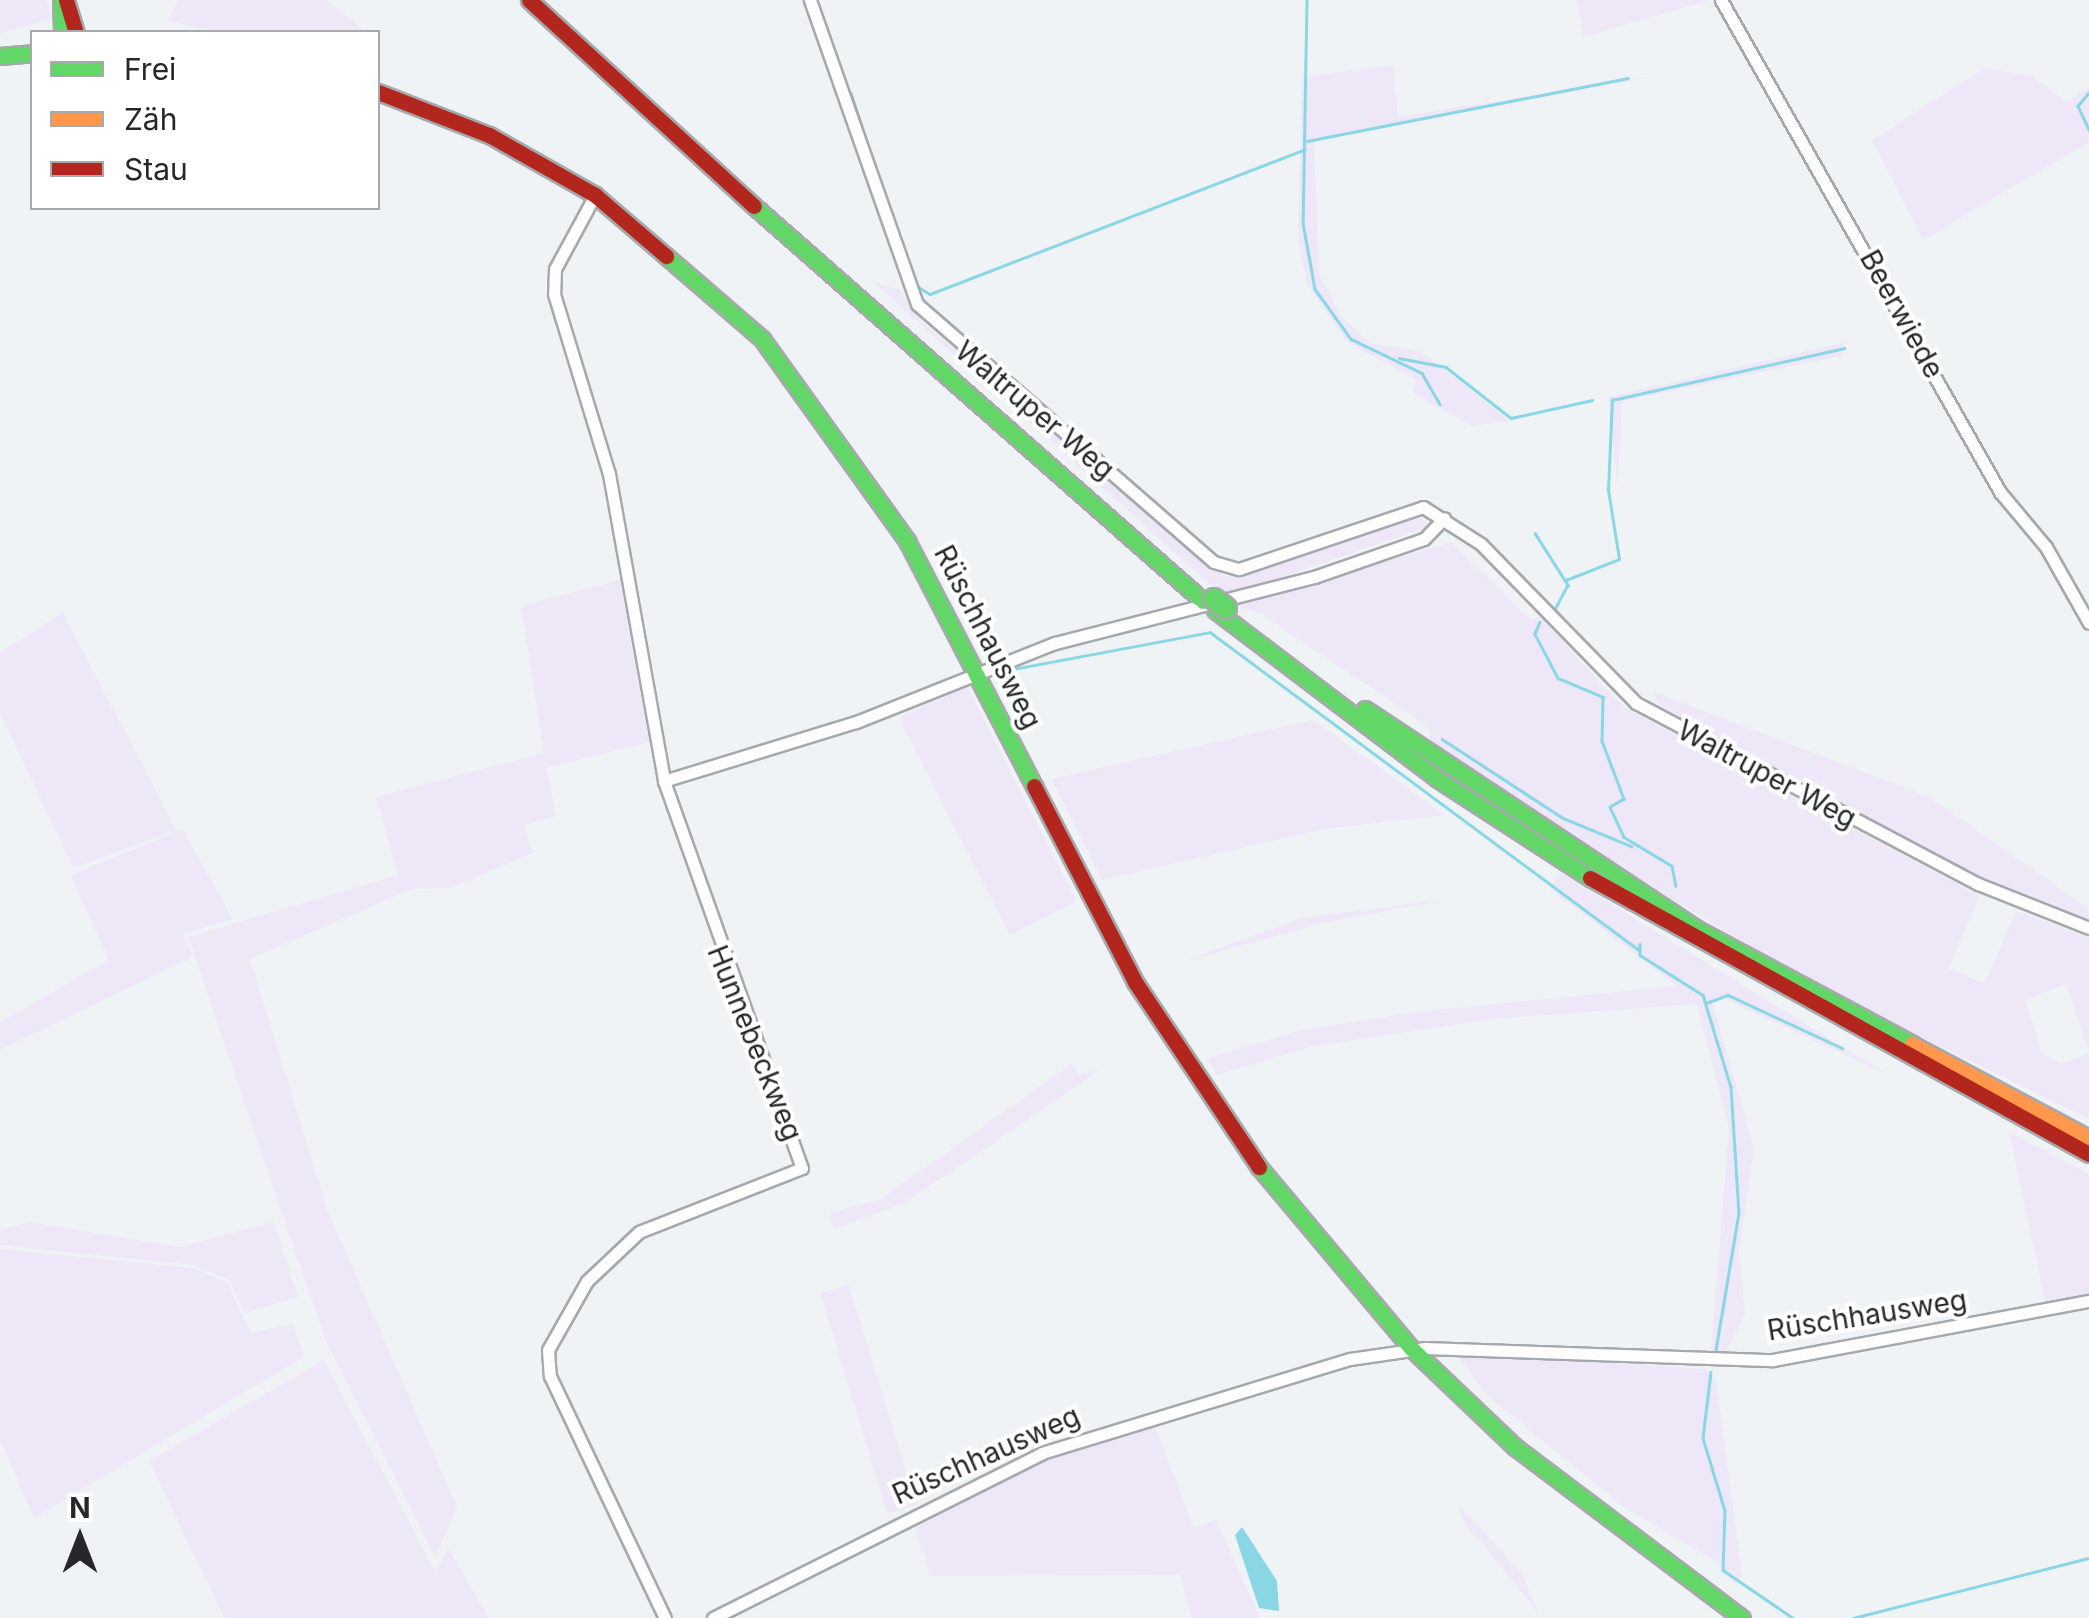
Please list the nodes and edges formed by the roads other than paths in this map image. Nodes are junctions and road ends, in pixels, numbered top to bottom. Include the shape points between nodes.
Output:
1 (63, 0) edge
2 (530, 0) edge
3 (542, 0) edge
4 (810, 0) edge
5 (1721, 0) edge
6 (76, 30) edge
7 (30, 54) edge
8 (0, 56) edge
9 (380, 93) edge
10 (595, 195) junction
11 (1444, 518) junction
12 (1214, 605) junction
13 (2089, 624) edge
14 (975, 668) junction
15 (664, 781) junction
16 (2089, 928) edge
17 (2089, 1138) edge
18 (2089, 1154) edge
19 (2089, 1301) edge
20 (1411, 1348) junction
21 (664, 1618) edge
22 (713, 1618) edge
23 (1742, 1618) edge

1 - 6 main road
2 - 12 main road via 968,402
3 - 12 main road
4 - 11 street, Waltruper Weg via 918,304 1214,562 1240,569 1410,507
5 - 13 street, Beerwiede via 2000,492 2046,546
7 - 8 main road
9 - 10 main road, Rüschhausweg via 488,136
10 - 14 main road, Rüschhausweg via 718,294 808,393 897,524
10 - 15 street, Hunnebeckweg via 552,286 606,463
11 - 14 street via 1424,538 1314,577
11 - 16 street, Waltruper Weg via 1636,703 1978,884
12 - 17 main road via 1520,817 1697,929
12 - 18 main road via 1436,778 1618,898 1845,1030
14 - 15 street via 856,722
14 - 20 main road, Rüschhausweg via 1173,1045 1274,1189
15 - 21 street, Hunnebeckweg via 802,1168 639,1232 587,1281 548,1350 550,1376
19 - 20 street, Rüschhausweg via 1879,1347 1773,1360
20 - 22 street, Rüschhausweg via 1241,1388 1042,1453
20 - 23 main road, Rüschhausweg via 1559,1485

